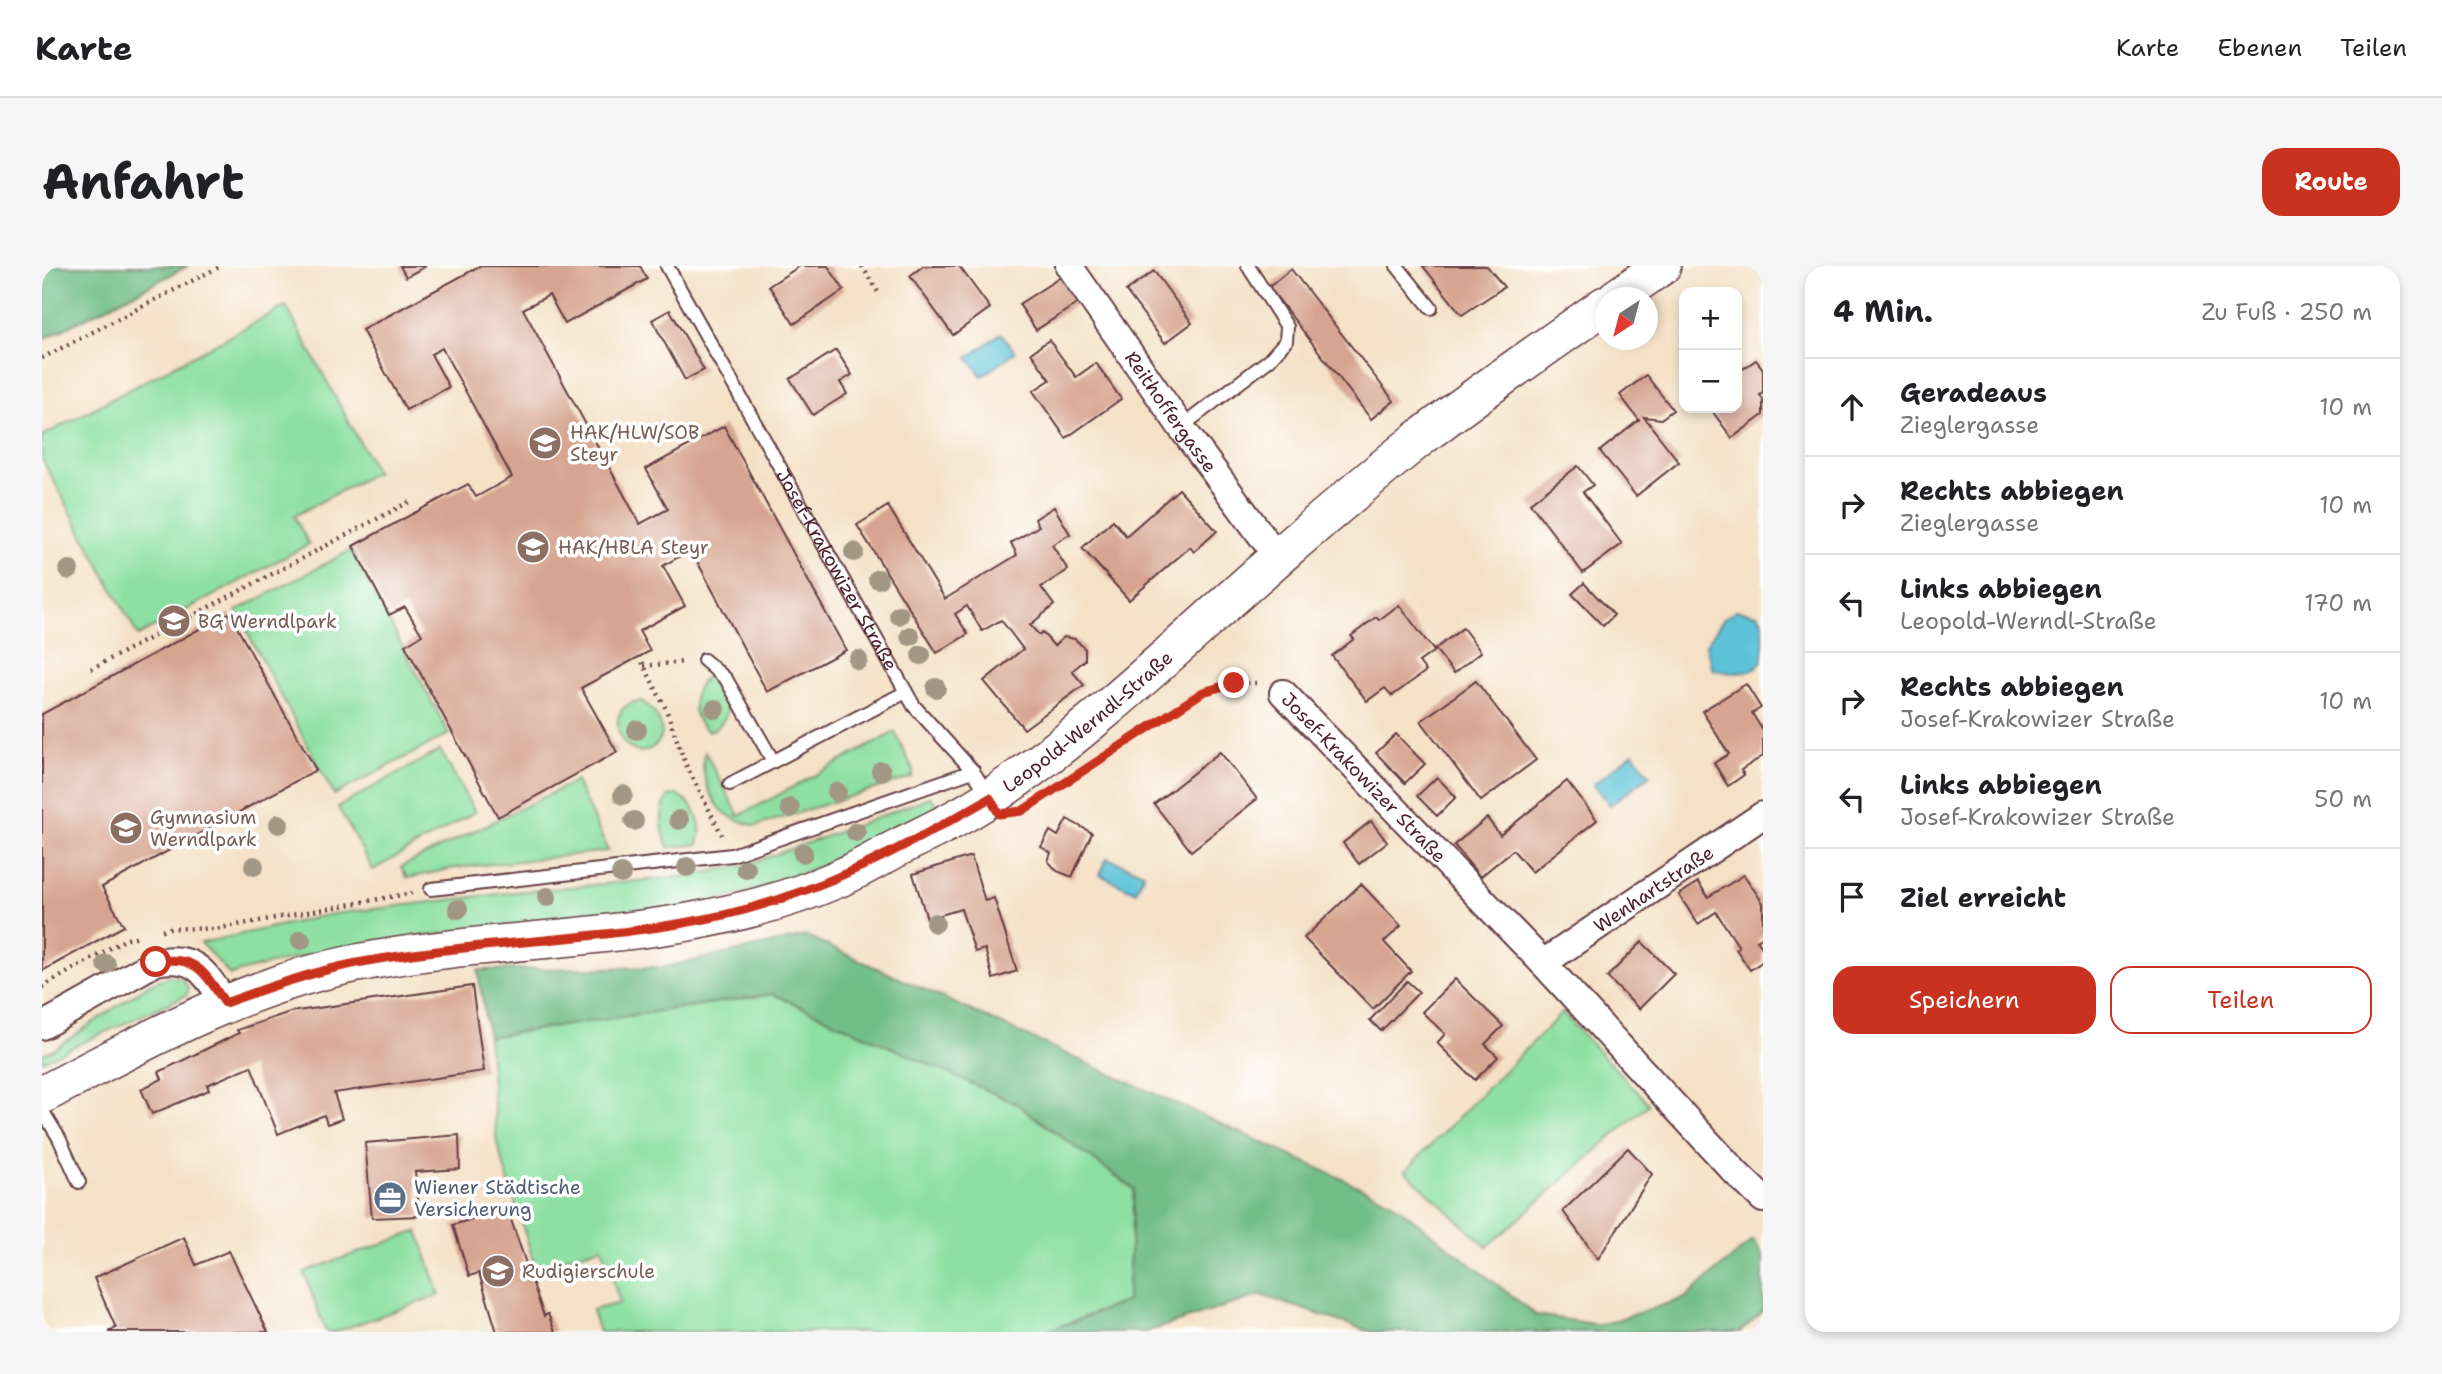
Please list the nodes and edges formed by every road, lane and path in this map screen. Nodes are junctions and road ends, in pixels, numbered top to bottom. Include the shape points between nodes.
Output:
1 (221, 266) edge
2 (667, 266) edge
3 (862, 266) edge
4 (1069, 266) edge
5 (1248, 266) edge
6 (1397, 266) edge
7 (1661, 266) edge
8 (1631, 287) edge
9 (878, 292) dead end
10 (1431, 308) dead end
11 (1595, 312) edge
12 (42, 358) edge
13 (1181, 427) junction
14 (412, 500) dead end
15 (1278, 558) junction
16 (639, 656) dead end
17 (705, 660) joint
18 (644, 666) junction
19 (91, 670) dead end
20 (906, 692) junction
21 (1283, 693) joint
22 (1101, 759) dead end
23 (774, 761) junction
24 (730, 783) dead end
25 (982, 785) junction
26 (1763, 815) edge
27 (732, 855) junction
28 (430, 889) joint
29 (159, 931) dead end
30 (148, 934) dead end
31 (1543, 963) junction
32 (42, 987) edge
33 (225, 1003) junction
34 (42, 1026) edge
35 (42, 1094) edge
36 (42, 1110) edge
37 (79, 1182) dead end
38 (1763, 1199) edge

1 - 12 path
2 - 20 lane, Josef-Krakowizer Straße
3 - 9 path
4 - 13 street, Reithoffergasse
5 - 13 lane via 1287,327 1286,341 1269,360
6 - 10 lane
7 - 8 street
11 - 15 street, Leopold-Werndl-Straße via 1418,440
13 - 15 street, Reithoffergasse
14 - 19 path
15 - 25 street, Leopold-Werndl-Straße via 1052,753
16 - 18 path
17 - 18 path
17 - 23 lane via 726,679
18 - 27 path via 666,709 685,763
20 - 23 lane
20 - 25 lane, Josef-Krakowizer Straße
21 - 22 path, Josef-Krakowizer Straße via 1260,683 1234,683 1203,692
21 - 31 street, Josef-Krakowizer Straße
23 - 24 lane
25 - 27 lane
25 - 33 street, Leopold-Werndl-Straße via 838,879 790,897 652,928 356,963
26 - 31 street, Wenhartstraße
27 - 28 lane
28 - 29 path via 215,929
30 - 32 path via 126,939
31 - 38 street, Josef-Krakowizer Straße
33 - 34 street via 191,962 175,958 156,962
33 - 35 street, Leopold-Werndl-Straße
36 - 37 lane

